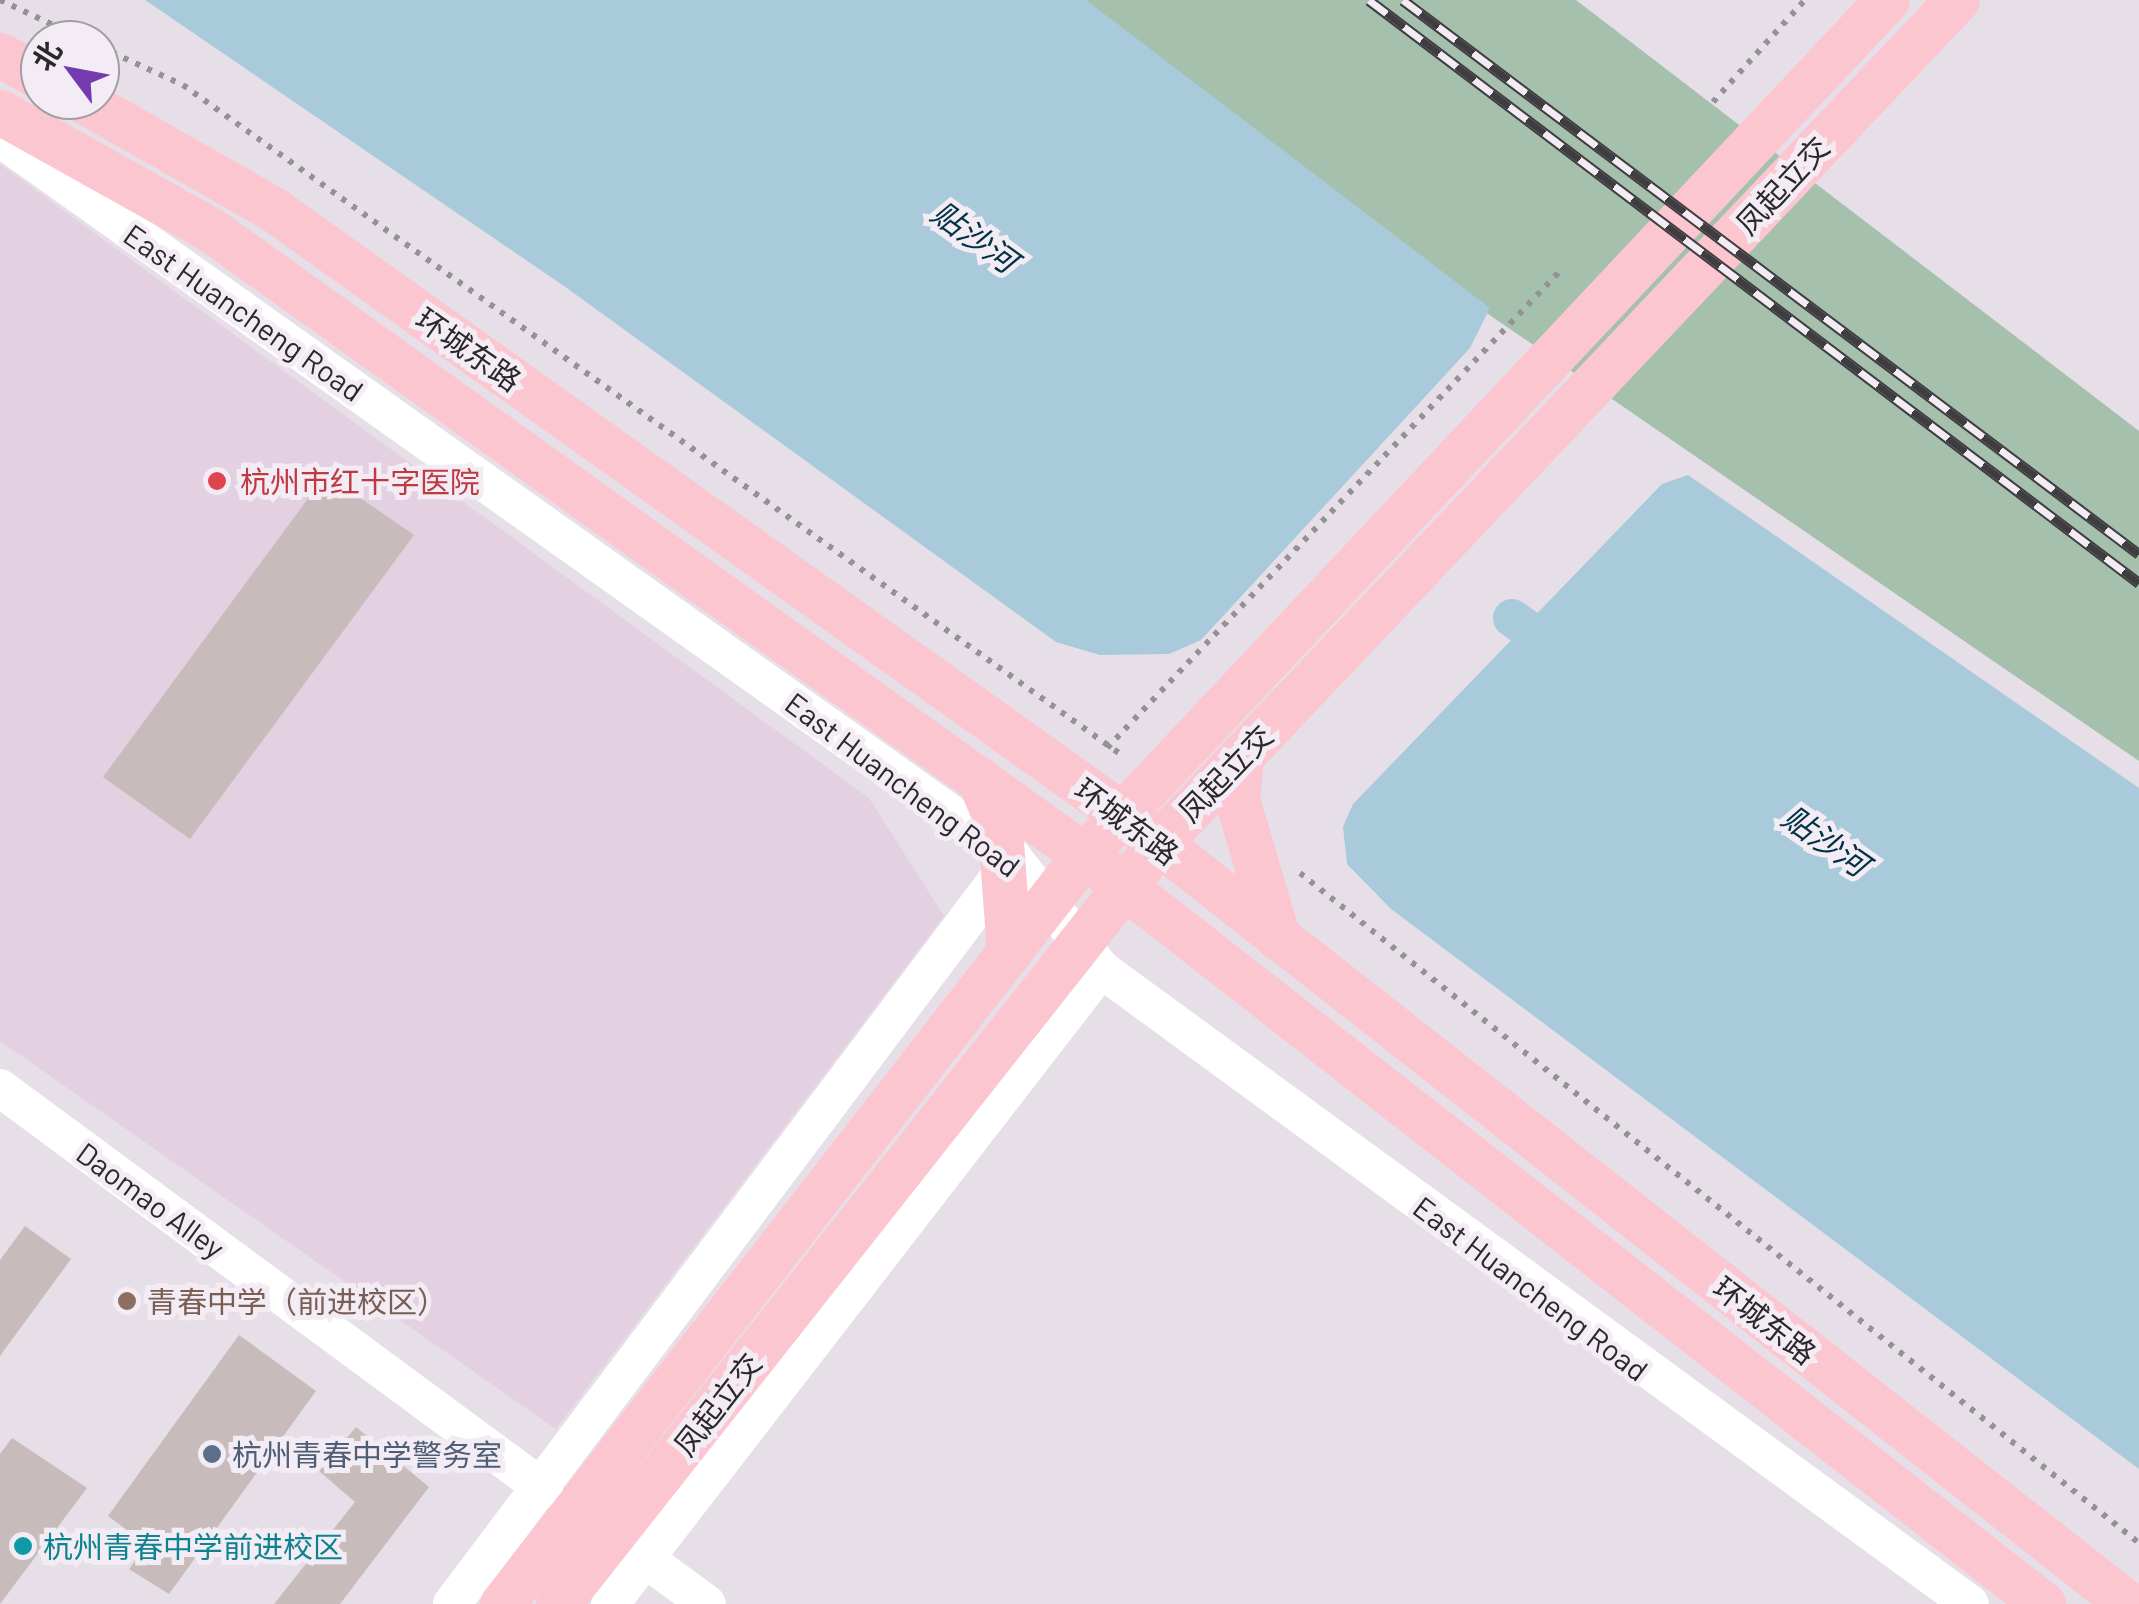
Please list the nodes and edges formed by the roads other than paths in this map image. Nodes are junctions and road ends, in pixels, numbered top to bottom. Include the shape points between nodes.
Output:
1 (1887, 0) edge
2 (1958, 0) edge
3 (0, 112) edge
4 (119, 120) edge
5 (0, 138) edge
6 (1241, 756) junction
7 (979, 779) junction
8 (1122, 814) junction
9 (1158, 844) junction
10 (1084, 855) junction
11 (1013, 858) junction
12 (1122, 886) junction
13 (1278, 938) junction
14 (1009, 952) junction
15 (1101, 970) junction
16 (0, 1088) edge
17 (544, 1489) junction
18 (648, 1560) junction
19 (2115, 1594) edge
20 (452, 1604) edge
21 (502, 1604) edge
22 (558, 1604) edge
23 (610, 1604) edge
24 (707, 1604) edge
25 (1970, 1604) edge
26 (2043, 1604) edge

1 - 8 main road, 凤起立交
2 - 6 main road, 凤起立交
3 - 7 main road, 环城东路 via 132,180
4 - 8 main road, 环城东路 via 273,209
5 - 11 street, East Huancheng Road
6 - 9 main road, 凤起立交
6 - 13 main road via 1237,799
7 - 10 main road, 环城东路
7 - 14 main road via 1000,829
8 - 9 main road, 环城东路
8 - 10 main road, 凤起立交
9 - 12 main road, 凤起立交
9 - 13 main road, 环城东路
10 - 12 main road, 环城东路
10 - 14 main road, 凤起立交
11 - 15 street, East Huancheng Road
11 - 17 street
12 - 22 main road, 凤起立交
12 - 26 main road, 环城东路
13 - 19 main road, 环城东路
14 - 21 main road, 凤起立交
15 - 18 street
15 - 25 street, East Huancheng Road
16 - 17 street, Daomao Alley
17 - 20 street
18 - 23 street
18 - 24 street

